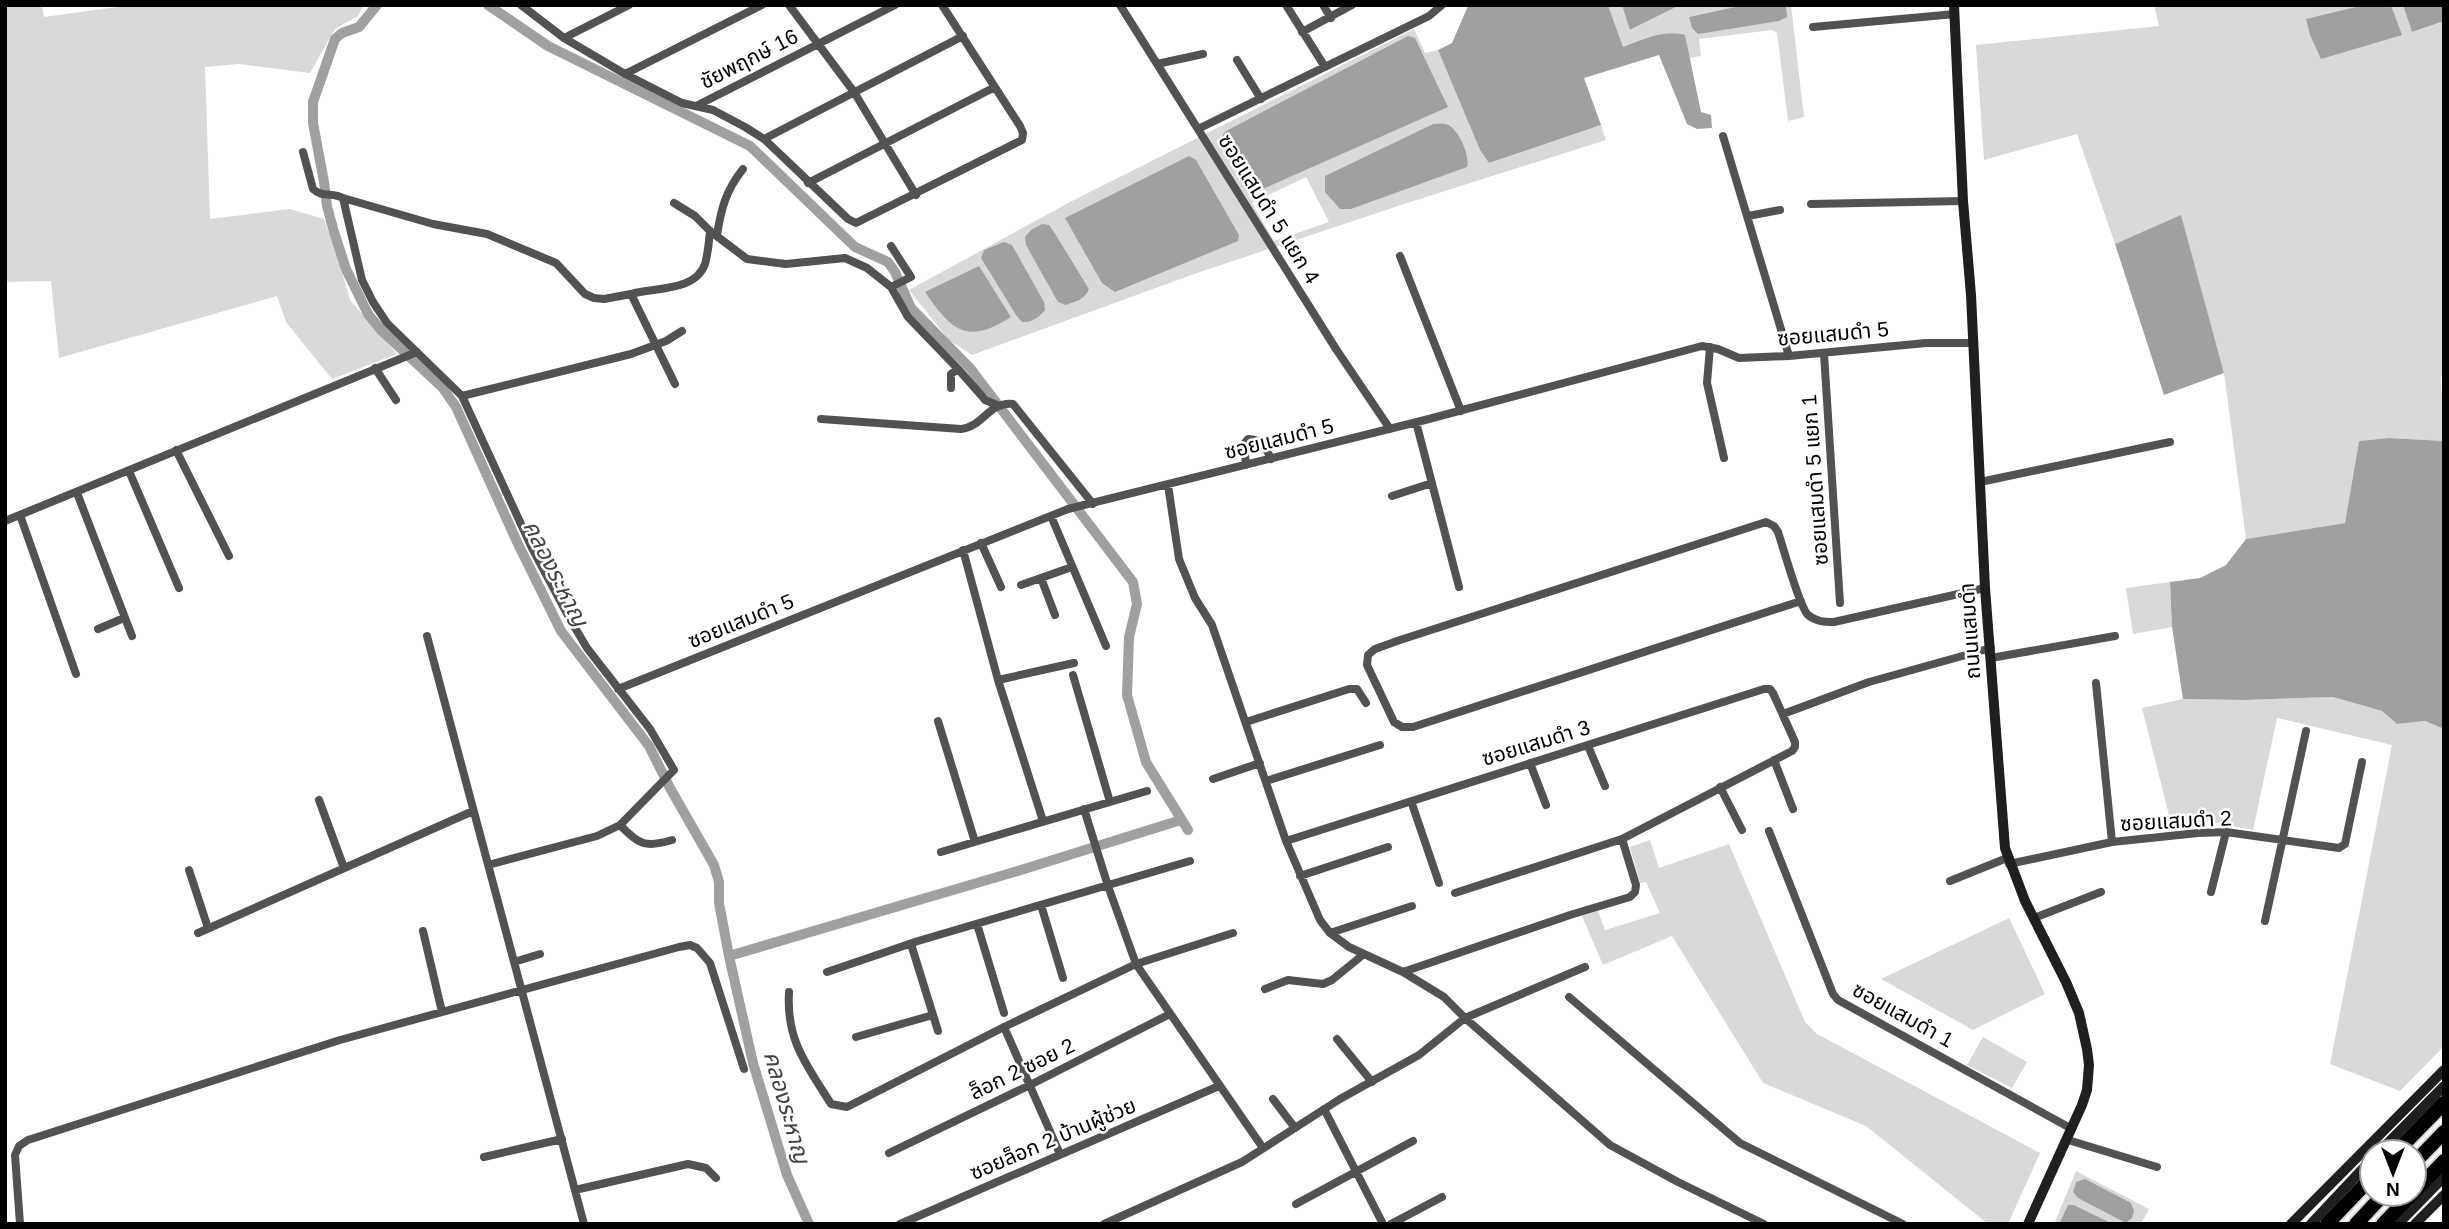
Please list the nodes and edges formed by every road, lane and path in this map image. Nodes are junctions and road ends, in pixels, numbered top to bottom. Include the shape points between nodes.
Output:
1 (522, 5) edge
2 (629, 5) edge
3 (762, 5) edge
4 (789, 5) edge
5 (895, 5) edge
6 (942, 5) edge
7 (1121, 5) edge
8 (1286, 5) edge
9 (1323, 5) edge
10 (1352, 5) edge
11 (1442, 5) edge
12 (1955, 10) edge
13 (1331, 18) junction
14 (1813, 27) dead end
15 (1302, 32) junction
16 (962, 36) junction
17 (564, 38) junction
18 (819, 44) junction
19 (1203, 54) dead end
20 (1237, 60) dead end
21 (1157, 64) junction
22 (1325, 67) junction
23 (625, 74) junction
24 (995, 87) junction
25 (853, 92) junction
26 (1261, 99) junction
27 (696, 106) junction
28 (1198, 129) junction
29 (1723, 136) dead end
30 (764, 139) junction
31 (886, 143) junction
32 (303, 152) dead end
33 (743, 169) dead end
34 (808, 183) junction
35 (916, 195) junction
36 (339, 196) junction
37 (1963, 201) junction
38 (674, 202) dead end
39 (1811, 204) dead end
40 (1780, 210) dead end
41 (1748, 216) junction
42 (714, 233) junction
43 (891, 246) dead end
44 (1400, 256) dead end
45 (891, 287) junction
46 (631, 293) junction
47 (682, 331) dead end
48 (1973, 343) junction
49 (655, 345) junction
50 (1710, 347) junction
51 (415, 353) junction
52 (1824, 354) junction
53 (1789, 356) junction
54 (375, 368) junction
55 (958, 369) junction
56 (675, 384) dead end
57 (951, 388) dead end
58 (462, 396) junction
59 (396, 400) dead end
60 (997, 405) junction
61 (1461, 411) junction
62 (821, 419) dead end
63 (1416, 422) junction
64 (1390, 429) junction
65 (2170, 442) dead end
66 (176, 450) junction
67 (1724, 458) dead end
68 (1271, 459) junction
69 (1246, 465) junction
70 (128, 471) junction
71 (1980, 482) junction
72 (1432, 484) junction
73 (1168, 485) junction
74 (77, 493) junction
75 (1392, 496) dead end
76 (1093, 504) junction
77 (20, 514) junction
78 (1051, 516) junction
79 (5, 521) edge
80 (981, 543) junction
81 (963, 550) junction
82 (229, 556) dead end
83 (1072, 567) junction
84 (1041, 578) junction
85 (1021, 585) dead end
86 (1001, 587) dead end
87 (1459, 587) dead end
88 (179, 588) dead end
89 (1985, 588) junction
90 (1801, 601) junction
91 (1840, 603) dead end
92 (1055, 615) dead end
93 (124, 618) junction
94 (98, 629) dead end
95 (132, 636) dead end
96 (427, 636) dead end
97 (2115, 636) dead end
98 (1106, 646) dead end
99 (1991, 653) junction
100 (1074, 663) dead end
101 (76, 674) dead end
102 (1073, 675) dead end
103 (998, 680) junction
104 (2096, 683) dead end
105 (618, 689) junction
106 (1366, 703) dead end
107 (1783, 714) junction
108 (938, 721) dead end
109 (1246, 722) junction
110 (2306, 731) dead end
111 (1380, 745) dead end
112 (1588, 746) junction
113 (1774, 760) junction
114 (2362, 762) dead end
115 (1260, 763) junction
116 (1530, 763) junction
117 (1213, 779) dead end
118 (1266, 781) junction
119 (1605, 786) dead end
120 (1720, 787) junction
121 (1147, 791) dead end
122 (319, 800) dead end
123 (1411, 801) junction
124 (1110, 802) junction
125 (1546, 806) dead end
126 (1084, 809) junction
127 (1793, 809) dead end
128 (473, 811) junction
129 (1044, 821) junction
130 (620, 825) junction
131 (1742, 830) dead end
132 (1769, 831) dead end
133 (2227, 832) junction
134 (1622, 839) junction
135 (673, 840) dead end
136 (2282, 840) junction
137 (1286, 841) junction
138 (975, 842) junction
139 (2112, 842) junction
140 (1388, 848) dead end
141 (941, 852) dead end
142 (1190, 861) dead end
143 (2008, 861) junction
144 (488, 865) junction
145 (344, 868) junction
146 (189, 870) dead end
147 (1300, 876) junction
148 (1950, 881) dead end
149 (1439, 883) dead end
150 (1108, 886) junction
151 (2101, 892) dead end
152 (2211, 892) dead end
153 (1455, 893) dead end
154 (1041, 905) junction
155 (1412, 906) dead end
156 (2034, 918) junction
157 (2265, 921) dead end
158 (977, 924) junction
159 (208, 928) junction
160 (423, 931) dead end
161 (198, 933) dead end
162 (1233, 933) dead end
163 (1330, 933) junction
164 (911, 944) junction
165 (540, 954) dead end
166 (1364, 954) junction
167 (514, 962) junction
168 (1136, 964) junction
169 (1585, 967) dead end
170 (827, 972) dead end
171 (1403, 972) junction
172 (1063, 978) dead end
173 (522, 989) junction
174 (1265, 989) dead end
175 (789, 992) dead end
176 (1569, 997) dead end
177 (442, 1012) junction
178 (1004, 1013) dead end
179 (933, 1014) junction
180 (1170, 1014) junction
181 (1465, 1018) junction
182 (1004, 1027) junction
183 (938, 1031) dead end
184 (856, 1037) dead end
185 (1337, 1039) dead end
186 (744, 1069) dead end
187 (2444, 1070) edge
188 (1372, 1082) junction
189 (1030, 1085) junction
190 (1219, 1086) junction
191 (2444, 1086) edge
192 (1273, 1100) dead end
193 (2444, 1105) edge
194 (1324, 1109) junction
195 (1295, 1128) junction
196 (2444, 1132) edge
197 (2070, 1134) junction
198 (2393, 1138) edge
199 (2412, 1138) edge
200 (562, 1139) junction
201 (1413, 1141) dead end
202 (1263, 1149) junction
203 (2428, 1149) edge
204 (889, 1153) dead end
205 (1060, 1154) junction
206 (484, 1157) dead end
207 (2444, 1161) edge
208 (2157, 1167) dead end
209 (1356, 1172) junction
210 (2444, 1177) edge
211 (716, 1178) dead end
212 (2428, 1178) edge
213 (2358, 1182) edge
214 (2358, 1188) edge
215 (575, 1190) junction
216 (2444, 1195) edge
217 (1442, 1196) dead end
218 (1296, 1204) dead end
219 (2371, 1208) edge
220 (2398, 1208) edge
221 (20, 1224) edge
222 (584, 1224) edge
223 (900, 1224) edge
224 (1104, 1224) edge
225 (1383, 1224) edge
226 (1391, 1224) edge
227 (1764, 1224) edge
228 (1903, 1224) edge
229 (2028, 1224) edge
230 (2291, 1224) edge
231 (2311, 1224) edge
232 (2330, 1224) edge
233 (2356, 1224) edge
234 (2383, 1224) edge
235 (2398, 1224) edge
236 (2415, 1224) edge

1 - 17 street
2 - 17 street
3 - 23 street
4 - 18 street
5 - 18 street, ชัยพฤกษ์ 16
6 - 16 street
7 - 21 street, ซอยแสมดำ 5 แยก 4
8 - 15 street
9 - 13 street
10 - 13 street
11 - 22 street via 1429,16
12 - 14 street
12 - 37 street, ถนนแสมดำ
13 - 15 street
15 - 22 street
16 - 24 street
16 - 25 street
17 - 23 street
18 - 25 street
18 - 27 street, ชัยพฤกษ์ 16
19 - 21 street
20 - 26 street
21 - 28 street, ซอยแสมดำ 5 แยก 4
22 - 26 street
23 - 27 street
24 - 31 street
24 - 35 street via 1023,133 1022,140
25 - 30 street
25 - 31 street
26 - 28 street
27 - 30 street via 732,118
28 - 64 street, ซอยแสมดำ 5 แยก 4
29 - 41 street
30 - 34 street
31 - 34 street
31 - 35 street
32 - 36 street via 313,189 321,195
33 - 42 street via 723,201
34 - 35 street via 856,223
36 - 46 street via 433,224 487,234 556,263 594,298
36 - 51 street via 362,280 387,323
37 - 39 street
37 - 48 street, ถนนแสมดำ
38 - 42 street
40 - 41 street
41 - 53 street
42 - 45 street via 747,259 796,264 845,258
42 - 46 street via 701,273 692,280
43 - 45 street via 911,277
44 - 61 street
45 - 55 street via 908,317
46 - 49 street
47 - 49 street
48 - 52 street, ซอยแสมดำ 5
48 - 71 street, ถนนแสมดำ
49 - 56 street
49 - 58 street
50 - 53 street, ซอยแสมดำ 5 via 1739,358
50 - 61 street, ซอยแสมดำ 5
50 - 67 street via 1707,383
51 - 54 street
51 - 58 street
52 - 53 street, ซอยแสมดำ 5
52 - 91 street, ซอยแสมดำ 5 แยก 1
54 - 59 street
54 - 66 street
55 - 57 street via 951,374
55 - 60 street via 985,400
58 - 105 street via 532,548 587,648
60 - 62 street via 975,425 961,429
60 - 76 street via 1013,404
61 - 63 street, ซอยแสมดำ 5
63 - 64 street, ซอยแสมดำ 5
63 - 72 street
64 - 68 street, ซอยแสมดำ 5
65 - 71 street
66 - 70 street
66 - 82 street
68 - 69 street, ซอยแสมดำ 5
68 - 69 street via 1259,441 1248,439 1244,444
69 - 73 street, ซอยแสมดำ 5
70 - 74 street
70 - 88 street
71 - 89 street, ถนนแสมดำ
72 - 75 street
72 - 87 street
73 - 76 street, ซอยแสมดำ 5
73 - 109 street via 1179,559 1212,625
74 - 77 street
74 - 93 street
76 - 78 street, ซอยแสมดำ 5
77 - 79 street
77 - 101 street
78 - 80 street, ซอยแสมดำ 5
78 - 83 street
80 - 81 street, ซอยแสมดำ 5
80 - 86 street
81 - 103 street
81 - 105 street, ซอยแสมดำ 5
83 - 84 street
83 - 98 street
84 - 85 street
84 - 92 street
89 - 90 street via 1834,622 1819,622 1806,614
89 - 99 street, ถนนแสมดำ
90 - 90 street via 1778,532 1766,522 1375,649 1368,655 1367,666 1394,722 1413,727
93 - 94 street
93 - 95 street
96 - 128 street
97 - 99 street
99 - 107 street via 1869,682
99 - 143 street, ถนนแสมดำ
100 - 103 street
102 - 124 street
103 - 129 street
104 - 139 street
105 - 130 street via 674,770
106 - 109 street via 1357,689 1349,689
107 - 112 street, ซอยแสมดำ 3 via 1773,693 1764,689
107 - 113 street, ซอยแสมดำ 3 via 1795,747
108 - 138 street
109 - 115 street
110 - 136 street
111 - 118 street
112 - 116 street, ซอยแสมดำ 3
112 - 119 street
113 - 120 street, ซอยแสมดำ 3
113 - 127 street
114 - 136 street, ซอยแสมดำ 2 via 2343,847
115 - 117 street
115 - 118 street
116 - 123 street, ซอยแสมดำ 3
116 - 125 street
118 - 137 street
120 - 131 street
120 - 134 street, ซอยแสมดำ 3
121 - 124 street
122 - 145 street
123 - 137 street, ซอยแสมดำ 3
123 - 149 street
124 - 126 street
126 - 129 street
126 - 150 street
128 - 144 street
128 - 145 street
129 - 138 street
130 - 135 street via 645,844
130 - 144 street via 597,836
132 - 197 street, ซอยแสมดำ 1 via 1838,1000
133 - 136 street, ซอยแสมดำ 2
133 - 139 street, ซอยแสมดำ 2
133 - 152 street
134 - 153 street, ซอยแสมดำ 3
134 - 171 street via 1636,885 1630,897
136 - 157 street
137 - 147 street
138 - 141 street
139 - 143 street, ซอยแสมดำ 2
140 - 147 street
142 - 150 street
143 - 148 street, ซอยแสมดำ 2
143 - 156 street, ถนนแสมดำ
144 - 167 street
145 - 159 street
146 - 159 street
147 - 163 street
150 - 154 street
150 - 168 street
151 - 156 street
154 - 158 street
154 - 172 street
155 - 163 street
156 - 197 street, ถนนแสมดำ via 2079,1013 2087,1049 2087,1090
158 - 164 street
158 - 178 street
159 - 161 street
160 - 177 street
162 - 168 street
163 - 166 street
164 - 170 street
164 - 179 street
165 - 167 street
166 - 171 street
166 - 174 street via 1323,984 1288,980
167 - 173 street
168 - 180 street
168 - 182 street
169 - 181 street
171 - 181 street via 1444,997
173 - 177 street
173 - 186 street via 679,947 697,947 709,963
173 - 200 street
175 - 182 street via 788,1014 797,1047 831,1104 838,1107 863,1100
176 - 228 street via 1740,1143
177 - 221 street via 28,1140 15,1155
179 - 183 street
179 - 184 street
180 - 189 street, ล็อก 2 ซอย 2
180 - 190 street
181 - 188 street via 1419,1055
181 - 227 street via 1610,1145
182 - 189 street
185 - 188 street
187 - 230 street
188 - 194 street
189 - 204 street, ล็อก 2 ซอย 2
189 - 205 street
190 - 202 street
190 - 205 street, ซอยล็อก 2 บ้านผู้ช่วย
191 - 198 street
192 - 195 street
193 - 199 highway
194 - 195 street
194 - 209 street
195 - 202 street
196 - 203 highway
197 - 208 street, ซอยแสมดำ 1
197 - 229 street, ถนนแสมดำ
200 - 206 street
200 - 215 street
201 - 209 street
202 - 224 street
205 - 223 street, ซอยล็อก 2 บ้านผู้ช่วย
207 - 212 highway
209 - 218 street
209 - 225 street
210 - 235 street
211 - 215 street via 706,1168 688,1164
213 - 231 street
214 - 232 highway
215 - 222 street
216 - 236 street
217 - 226 street
219 - 233 highway
220 - 234 highway

